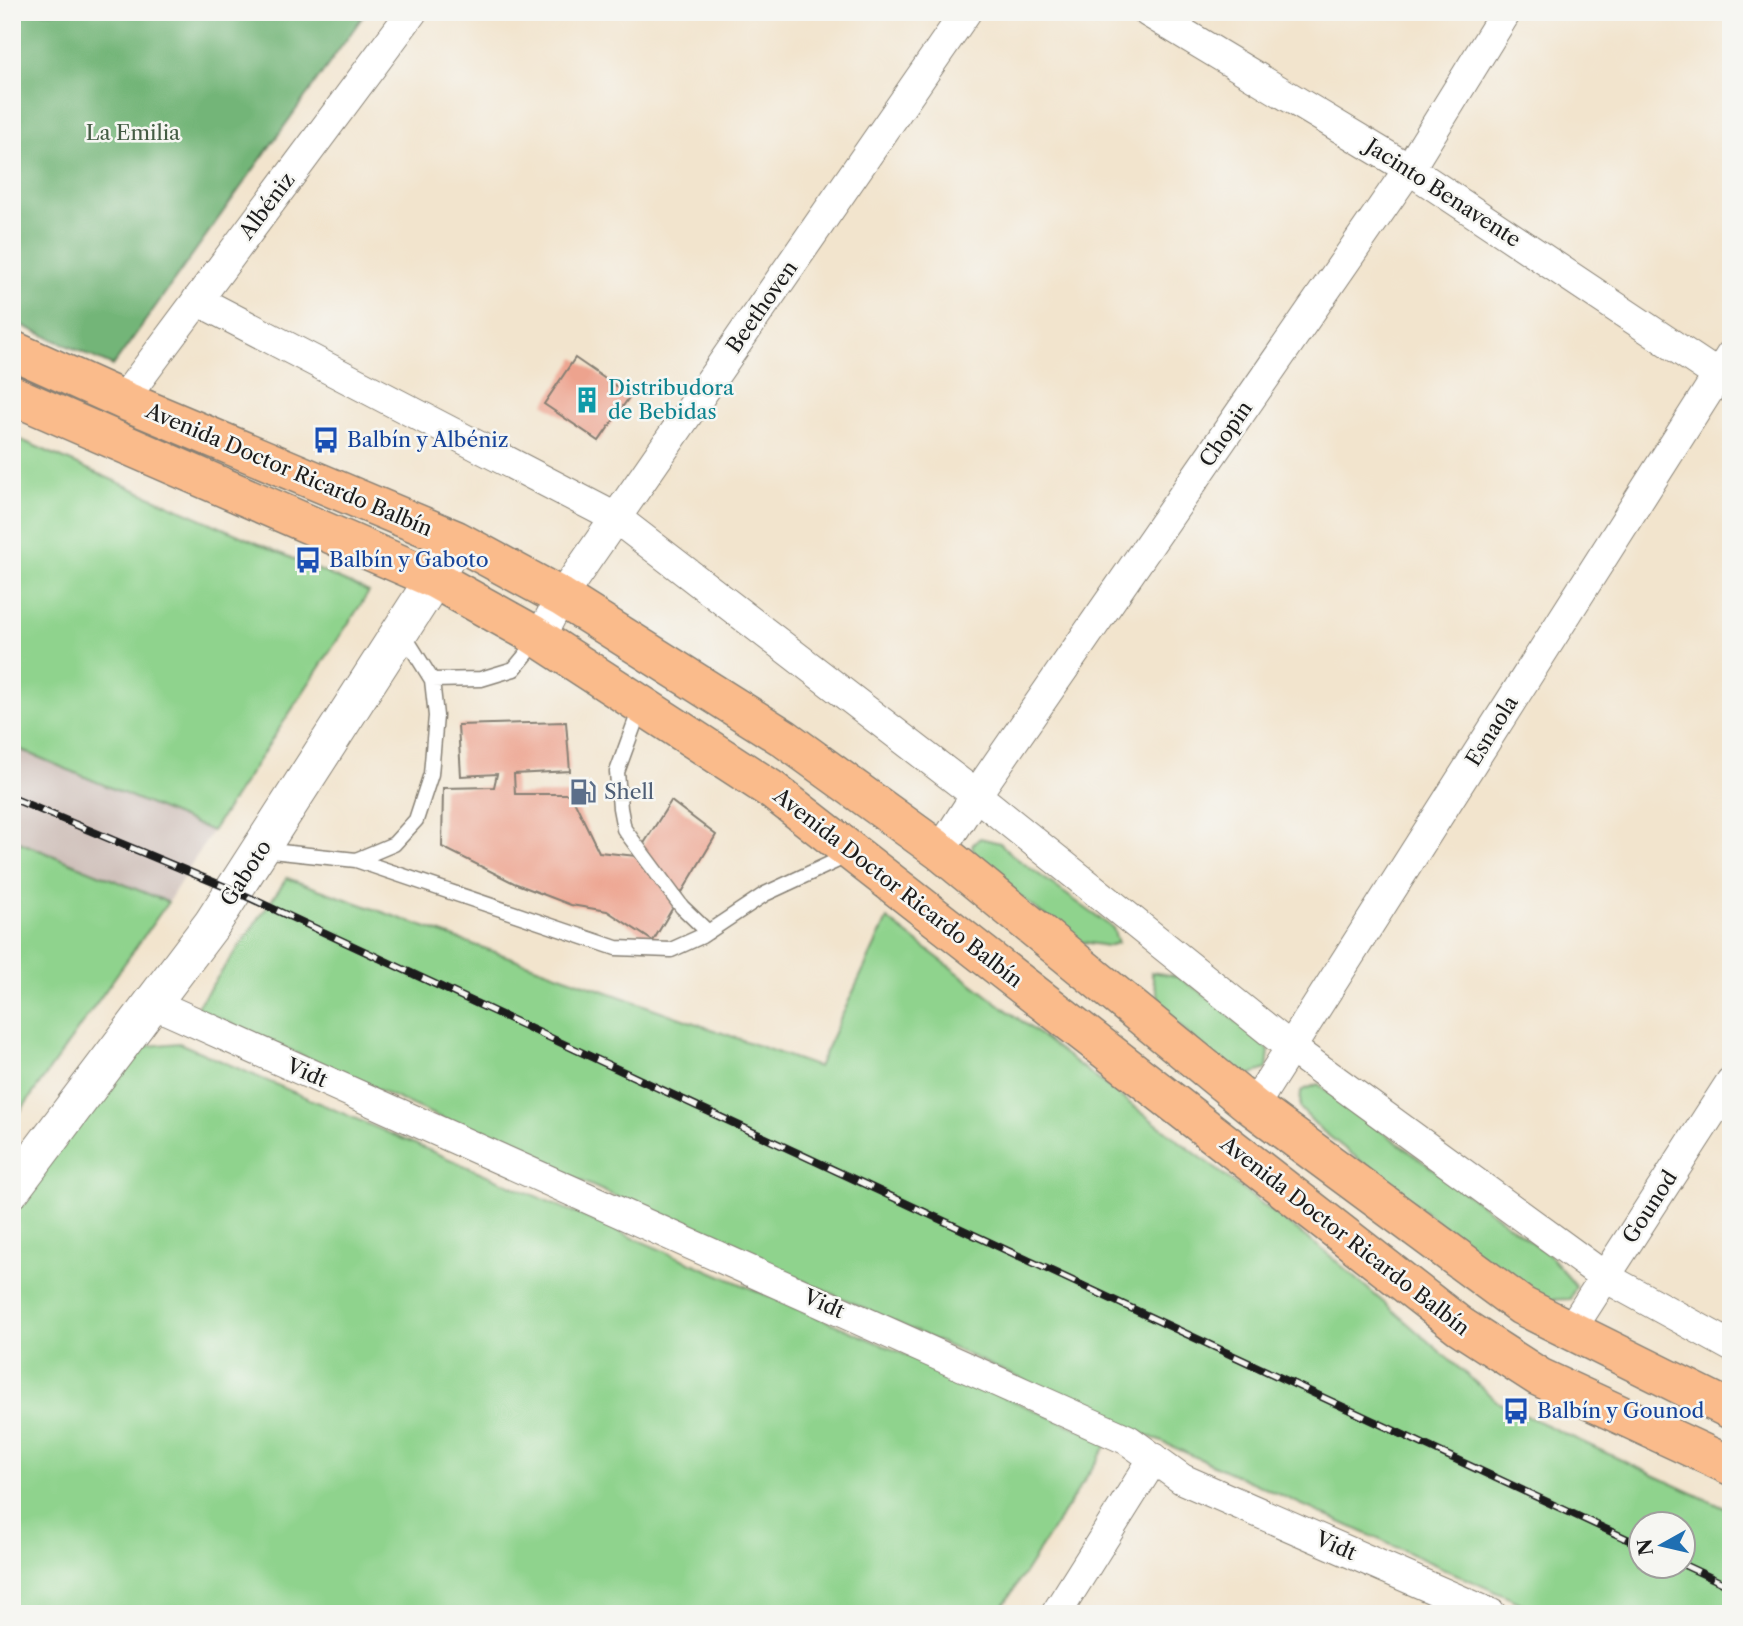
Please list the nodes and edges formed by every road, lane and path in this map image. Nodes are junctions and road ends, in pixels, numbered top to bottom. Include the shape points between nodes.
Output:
1 (412, 12) edge
2 (965, 12) edge
3 (1149, 12) edge
4 (1506, 12) edge
5 (1409, 169) junction
6 (197, 300) junction
7 (12, 350) edge
8 (1726, 372) edge
9 (12, 395) edge
10 (123, 400) junction
11 (616, 518) junction
12 (456, 540) junction
13 (434, 579) junction
14 (561, 597) junction
15 (401, 631) junction
16 (539, 639) junction
17 (432, 680) junction
18 (641, 705) junction
19 (976, 795) junction
20 (260, 850) junction
21 (940, 851) junction
22 (853, 853) junction
23 (356, 860) junction
24 (708, 932) junction
25 (152, 1003) junction
26 (1291, 1048) junction
27 (1731, 1082) edge
28 (1254, 1107) junction
29 (12, 1189) edge
30 (1605, 1277) junction
31 (1570, 1331) junction
32 (1731, 1346) edge
33 (1731, 1410) edge
34 (1154, 1458) junction
35 (1731, 1466) edge
36 (1056, 1614) edge
37 (1491, 1614) edge

1 - 6 street, Albéniz
2 - 11 street, Beethoven
3 - 5 street, Jacinto Benavente
4 - 5 street, Chopin
5 - 8 street, Jacinto Benavente
5 - 19 street, Chopin
6 - 10 street, Albéniz
6 - 11 street
7 - 10 main road, Avenida Doctor Ricardo Balbín
8 - 26 street, Esnaola
9 - 13 main road, Avenida Doctor Ricardo Balbín
10 - 12 main road, Avenida Doctor Ricardo Balbín
11 - 14 street, Beethoven
11 - 19 street
12 - 13 street, Gaboto
12 - 14 main road, Avenida Doctor Ricardo Balbín
13 - 15 street, Gaboto
13 - 16 main road, Avenida Doctor Ricardo Balbín
14 - 16 street, Beethoven
14 - 21 main road, Avenida Doctor Ricardo Balbín via 784,738
15 - 17 lane
15 - 20 street, Gaboto
16 - 17 lane via 514,669 481,680
16 - 18 main road, Avenida Doctor Ricardo Balbín
17 - 23 lane via 436,716 431,774 416,820 394,844
18 - 22 main road, Avenida Doctor Ricardo Balbín via 772,790
18 - 24 lane via 617,772 624,830 682,907
19 - 21 street, Chopin
19 - 26 street
20 - 23 lane
20 - 25 street, Gaboto
21 - 28 main road, Avenida Doctor Ricardo Balbín
22 - 24 lane via 765,894
22 - 35 main road, Avenida Doctor Ricardo Balbín via 1460,1326 1539,1377
23 - 24 lane via 616,948 671,950
25 - 29 street, Gaboto
25 - 34 street, Vidt via 1128,1440
26 - 28 street, Esnaola
26 - 30 street
27 - 30 street, Gounod
28 - 31 main road, Avenida Doctor Ricardo Balbín via 1522,1306
30 - 31 street, Gounod
30 - 32 street
31 - 33 main road, Avenida Doctor Ricardo Balbín
34 - 36 street
34 - 37 street, Vidt via 1182,1479

